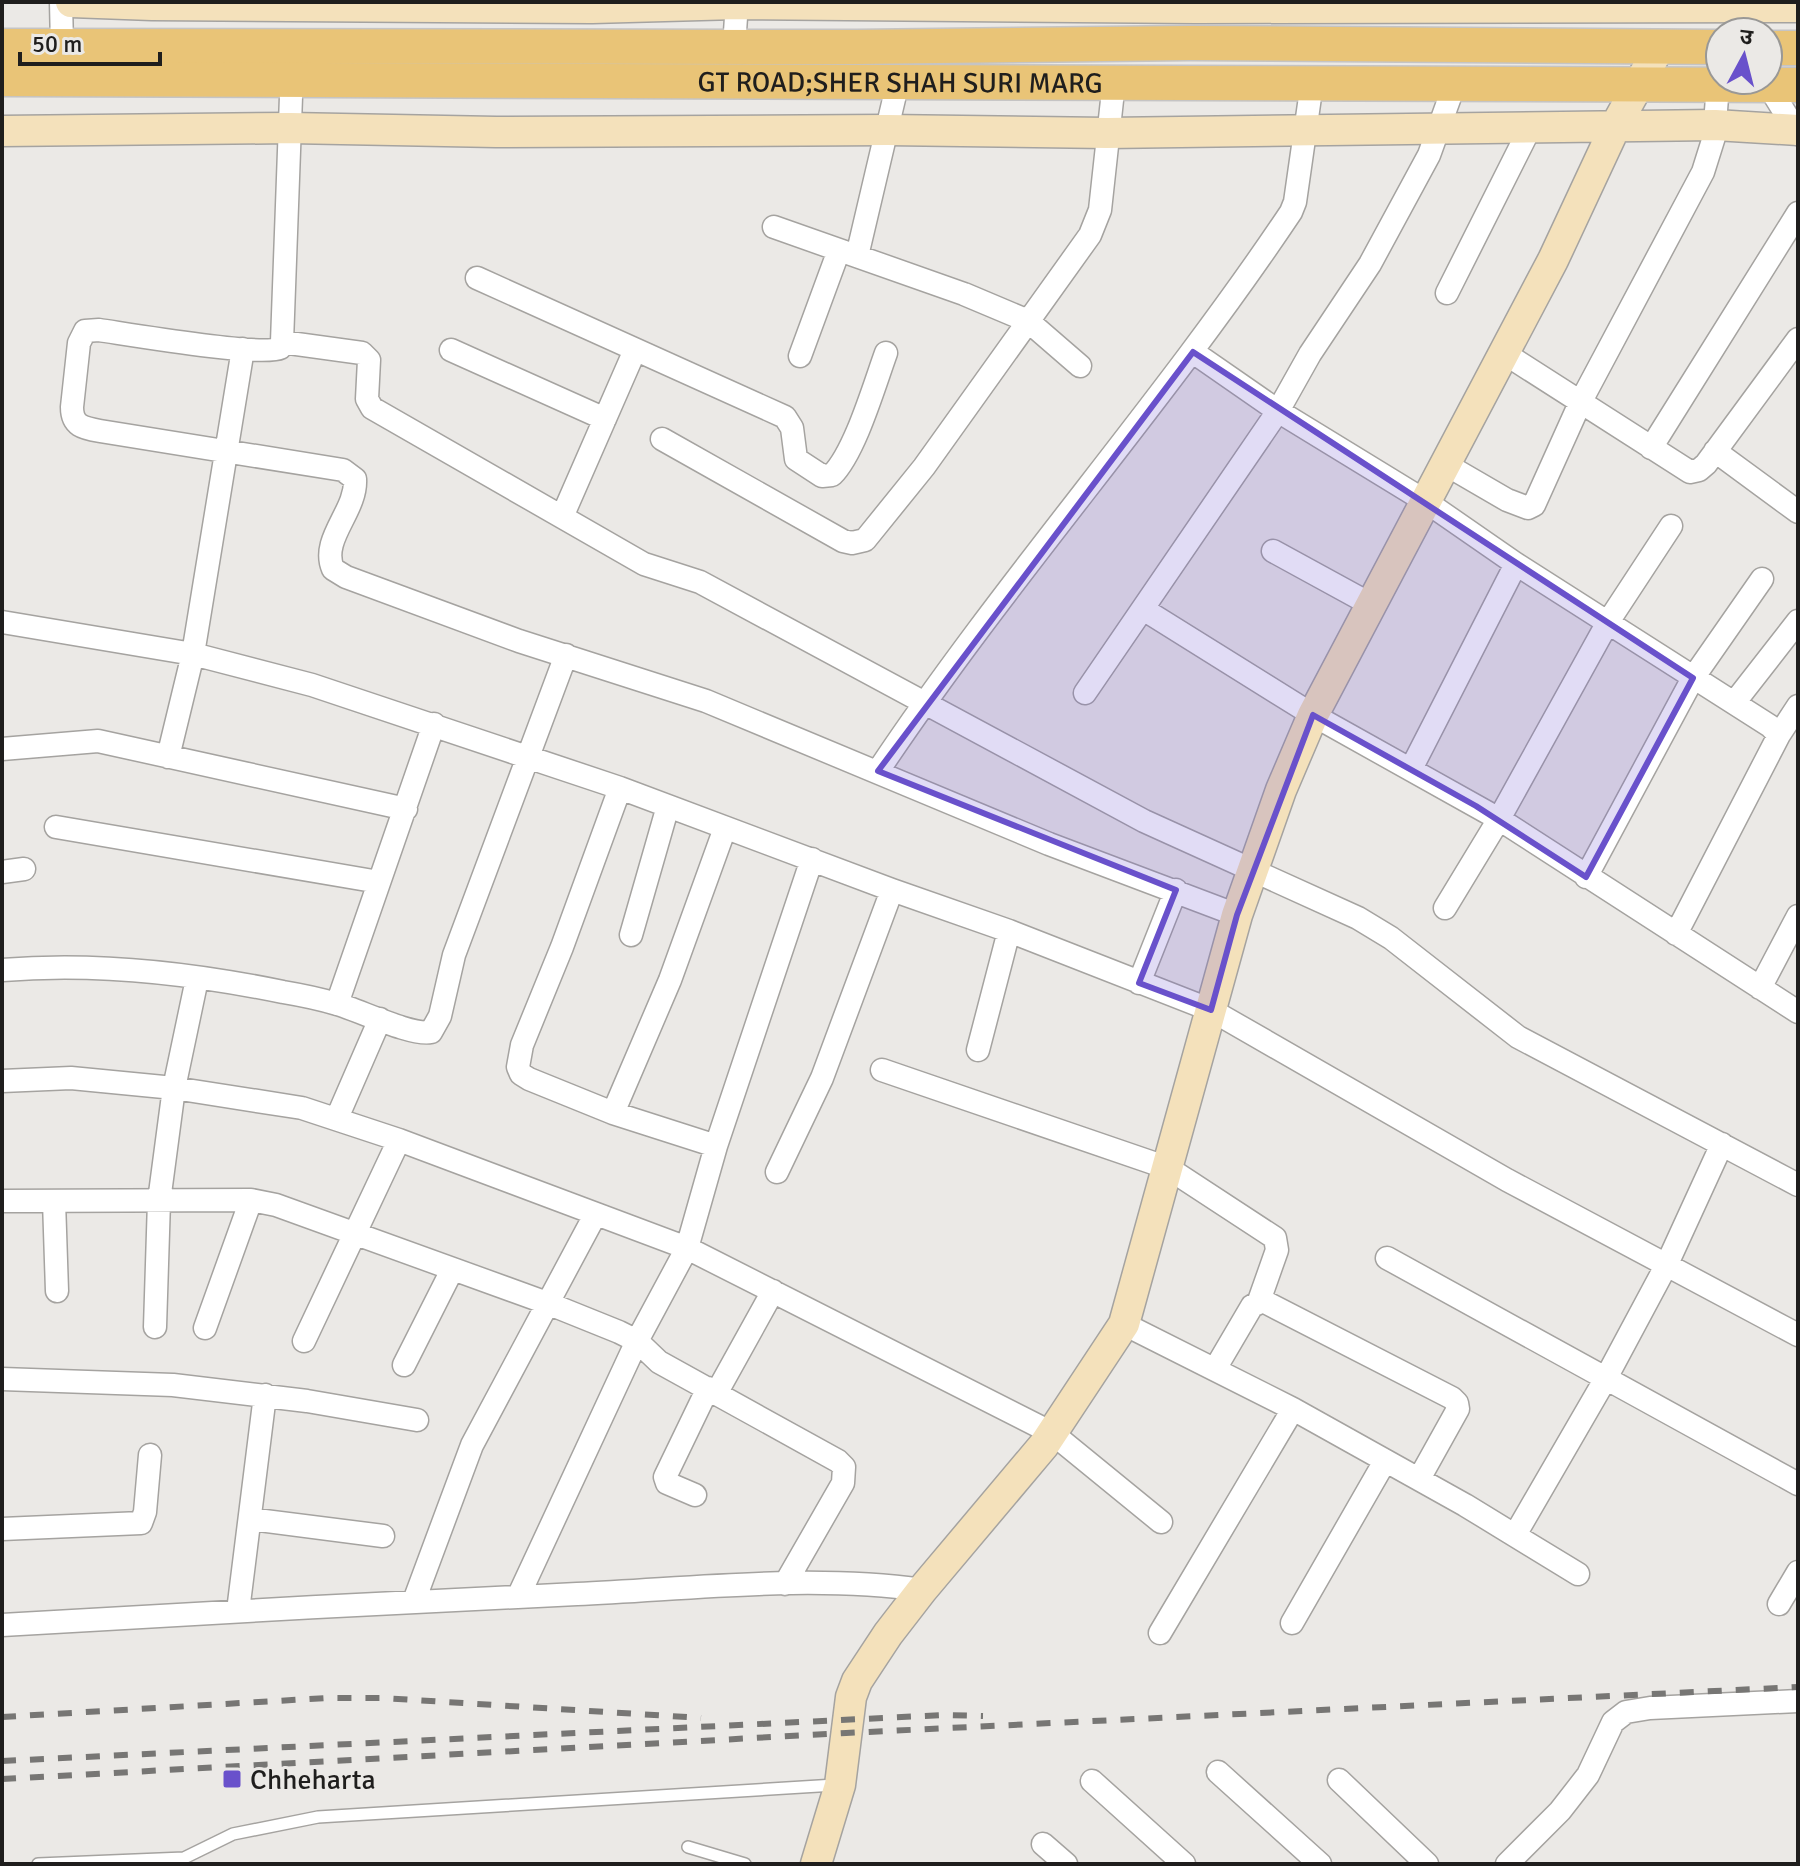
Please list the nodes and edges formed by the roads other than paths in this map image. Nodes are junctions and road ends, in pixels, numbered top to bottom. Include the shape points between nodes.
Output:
1 (61, 2) edge
2 (71, 2) edge
3 (737, 3) edge
4 (152, 4) edge
5 (392, 4) edge
6 (491, 4) edge
7 (862, 4) edge
8 (1196, 5) edge
9 (1690, 5) edge
10 (1798, 7) edge
11 (1190, 43) junction
12 (2, 46) edge
13 (62, 46) junction
14 (151, 46) junction
15 (1672, 46) junction
16 (734, 47) junction
17 (857, 47) junction
18 (1704, 47) edge
19 (292, 64) junction
20 (2, 79) edge
21 (898, 82) junction
22 (1114, 82) junction
23 (1312, 83) junction
24 (1455, 83) junction
25 (1637, 84) junction
26 (1682, 84) junction
27 (1704, 84) edge
28 (1784, 88) edge
29 (1717, 96) edge
30 (1616, 125) junction
31 (1715, 125) junction
32 (1531, 126) junction
33 (1441, 127) junction
34 (290, 128) junction
35 (887, 130) junction
36 (2, 131) edge
37 (1797, 131) edge
38 (1306, 132) junction
39 (1107, 133) junction
40 (1798, 213) edge
41 (774, 227) dead end
42 (848, 253) junction
43 (477, 278) dead end
44 (1447, 293) dead end
45 (1028, 321) junction
46 (282, 342) junction
47 (243, 349) junction
48 (451, 350) dead end
49 (635, 350) junction
50 (1193, 352) junction
51 (886, 353) dead end
52 (1504, 353) junction
53 (1794, 353) edge
54 (800, 356) dead end
55 (1080, 366) dead end
56 (1580, 403) junction
57 (1278, 411) junction
58 (605, 419) junction
59 (662, 439) dead end
60 (1651, 448) junction
61 (224, 450) junction
62 (1715, 451) junction
63 (1445, 464) junction
64 (1425, 501) junction
65 (1798, 512) edge
66 (562, 517) junction
67 (1671, 526) dead end
68 (1273, 551) dead end
69 (1516, 564) junction
70 (1762, 579) dead end
71 (1370, 604) junction
72 (1143, 609) junction
73 (1798, 621) edge
74 (2, 622) edge
75 (1608, 622) junction
76 (193, 654) junction
77 (566, 655) junction
78 (1693, 678) junction
79 (1085, 693) dead end
80 (924, 702) junction
81 (1734, 703) junction
82 (1798, 706) edge
83 (1313, 715) junction
84 (434, 724) junction
85 (1779, 735) junction
86 (2, 749) edge
87 (168, 757) junction
88 (527, 757) junction
89 (1411, 769) junction
90 (878, 771) junction
91 (620, 788) junction
92 (668, 806) junction
93 (406, 809) junction
94 (1499, 819) junction
95 (56, 827) dead end
96 (725, 828) junction
97 (812, 859) junction
98 (1253, 872) junction
99 (1586, 877) junction
100 (379, 882) junction
101 (892, 890) junction
102 (1176, 890) junction
103 (1445, 908) dead end
104 (1237, 915) junction
105 (1798, 916) edge
106 (1009, 931) junction
107 (1676, 934) junction
108 (631, 935) dead end
109 (2, 970) edge
110 (197, 979) junction
111 (1139, 983) junction
112 (1760, 988) junction
113 (337, 1004) junction
114 (1211, 1010) junction
115 (1798, 1012) edge
116 (380, 1019) junction
117 (978, 1050) dead end
118 (882, 1070) dead end
119 (2, 1081) edge
120 (174, 1088) junction
121 (613, 1113) junction
122 (337, 1118) junction
123 (399, 1140) junction
124 (1722, 1144) junction
125 (716, 1146) junction
126 (1168, 1168) junction
127 (777, 1172) dead end
128 (1798, 1185) edge
129 (251, 1200) junction
130 (2, 1201) edge
131 (54, 1201) junction
132 (159, 1201) junction
133 (595, 1215) junction
134 (354, 1234) junction
135 (687, 1248) junction
136 (1387, 1258) dead end
137 (1667, 1264) junction
138 (452, 1270) junction
139 (57, 1291) dead end
140 (773, 1291) junction
141 (1259, 1301) junction
142 (547, 1303) junction
143 (1124, 1324) junction
144 (155, 1327) dead end
145 (205, 1328) dead end
146 (1798, 1335) edge
147 (304, 1341) dead end
148 (637, 1341) junction
149 (404, 1365) dead end
150 (1215, 1369) junction
151 (1606, 1378) junction
152 (2, 1379) edge
153 (713, 1390) junction
154 (265, 1395) junction
155 (1293, 1409) junction
156 (417, 1420) dead end
157 (1052, 1433) junction
158 (150, 1455) dead end
159 (1385, 1461) junction
160 (1419, 1479) junction
161 (1798, 1484) edge
162 (695, 1495) dead end
163 (250, 1519) junction
164 (1161, 1522) dead end
165 (2, 1529) edge
166 (1515, 1535) junction
167 (383, 1536) dead end
168 (1798, 1572) edge
169 (1578, 1574) dead end
170 (785, 1584) junction
171 (922, 1590) junction
172 (518, 1597) junction
173 (414, 1601) junction
174 (1779, 1604) dead end
175 (238, 1611) junction
176 (1292, 1623) dead end
177 (2, 1625) edge
178 (1160, 1633) dead end
179 (1798, 1701) edge
180 (1218, 1772) dead end
181 (1339, 1780) dead end
182 (1092, 1781) dead end
183 (840, 1785) junction
184 (1043, 1844) dead end
185 (688, 1847) dead end
186 (182, 1861) edge
187 (38, 1864) edge
188 (745, 1864) edge
189 (816, 1864) edge
190 (1066, 1864) edge
191 (1184, 1864) edge
192 (1320, 1864) edge
193 (1427, 1864) edge
194 (1507, 1864) edge

1 - 13 street
2 - 4 main road
3 - 6 main road via 592,8
3 - 7 main road
3 - 16 street
4 - 5 main road
4 - 14 street
5 - 6 main road
7 - 8 main road
7 - 17 street
8 - 9 main road
8 - 11 street
9 - 10 main road
9 - 15 street
11 - 15 main road, GT ROAD;SHER SHAH SURI MARG
11 - 17 main road, GT ROAD;SHER SHAH SURI MARG
12 - 13 main road, GT ROAD;SHER SHAH SURI MARG
13 - 14 main road, GT ROAD;SHER SHAH SURI MARG
14 - 19 main road, GT ROAD;SHER SHAH SURI MARG
15 - 18 main road, GT ROAD;SHER SHAH SURI MARG
15 - 25 main road
15 - 26 street
16 - 17 main road, GT ROAD;SHER SHAH SURI MARG
16 - 19 main road, GT ROAD;SHER SHAH SURI MARG
19 - 20 main road, GT ROAD;SHER SHAH SURI MARG
19 - 21 main road, GT ROAD;SHER SHAH SURI MARG
19 - 34 street
21 - 22 main road, GT ROAD;SHER SHAH SURI MARG
21 - 35 street
22 - 23 main road, GT ROAD;SHER SHAH SURI MARG
22 - 39 street
23 - 24 main road, GT ROAD;SHER SHAH SURI MARG
23 - 38 street
24 - 25 main road, GT ROAD;SHER SHAH SURI MARG
24 - 33 street
25 - 26 main road, GT ROAD;SHER SHAH SURI MARG
25 - 30 main road
26 - 27 main road, GT ROAD;SHER SHAH SURI MARG
28 - 37 street
29 - 31 street
30 - 31 main road
30 - 32 main road
30 - 52 main road
31 - 37 main road
31 - 56 street via 1703,172
32 - 33 main road
32 - 44 street
33 - 38 main road
33 - 57 street via 1370,264
34 - 35 main road
34 - 36 main road
34 - 46 street
35 - 39 main road
35 - 42 street
38 - 39 main road
38 - 50 street via 1291,212
39 - 45 street via 1097,221
40 - 60 street
41 - 42 street
42 - 45 street
42 - 54 street
43 - 49 street
45 - 55 street
45 - 59 street via 924,467 860,543 843,541
46 - 47 street via 272,351
46 - 66 street via 362,353 369,360 367,399 372,408
47 - 61 street
47 - 61 street via 99,330 80,337 72,407 76,424
48 - 58 street
49 - 51 street via 785,417 796,459 828,477 838,470 858,429
49 - 58 street
50 - 57 street
50 - 80 street
52 - 56 street
52 - 63 main road
53 - 62 street
56 - 60 street
56 - 63 street via 1540,496 1528,508
57 - 64 street
57 - 72 street
58 - 66 street
60 - 62 street via 1690,472 1699,470
61 - 76 street
61 - 77 street via 343,470 355,479 352,502 331,545 333,569
62 - 65 street
63 - 64 main road
64 - 69 street
64 - 71 main road
66 - 80 street via 644,564 700,582
67 - 75 street
68 - 71 street
69 - 75 street
69 - 89 street
70 - 78 street
71 - 83 main road
72 - 79 street
72 - 83 street
73 - 81 street
74 - 76 street
75 - 78 street
75 - 94 street
76 - 84 street via 290,678
76 - 87 street
77 - 88 street
77 - 90 street via 706,701
78 - 81 street
78 - 99 street
80 - 90 street
80 - 98 street via 1144,821
81 - 85 street
82 - 85 street
83 - 89 street
83 - 98 main road
84 - 88 street
84 - 93 street
85 - 107 street
86 - 87 street via 84,741
87 - 93 street
88 - 91 street
88 - 116 street via 454,955 436,1027 424,1033
89 - 94 street
90 - 102 street via 1049,844
91 - 92 street
91 - 121 street via 518,1058 521,1074 529,1079
92 - 96 street
92 - 108 street
93 - 100 street
94 - 99 street
94 - 103 street
95 - 100 street
96 - 97 street
96 - 121 street via 670,980
97 - 101 street
97 - 125 street
98 - 104 main road
98 - 124 street via 1358,918 1518,1037
99 - 107 street
100 - 113 street
101 - 106 street
101 - 127 street via 822,1078
102 - 104 street
102 - 111 street
104 - 114 main road
105 - 112 street
106 - 111 street
106 - 117 street
107 - 112 street
109 - 110 street via 98,967
110 - 113 street
110 - 120 street
111 - 114 street
112 - 115 street
113 - 116 street
114 - 126 main road
114 - 137 street via 1507,1180
116 - 122 street
118 - 126 street
119 - 120 street via 71,1078
120 - 122 street via 268,1101
120 - 132 street
121 - 125 street
122 - 123 street
123 - 133 street
123 - 134 street
124 - 128 street
124 - 137 street
125 - 135 street
126 - 141 street via 1275,1238 1277,1250
126 - 143 main road
129 - 132 street
129 - 134 street
129 - 145 street
130 - 131 street
131 - 132 street
131 - 139 street
132 - 144 street
133 - 135 street
133 - 142 street
134 - 138 street
134 - 147 street
135 - 140 street
135 - 148 street
136 - 151 street
137 - 146 street
137 - 151 street
138 - 142 street
138 - 149 street
140 - 153 street
140 - 157 street
141 - 150 street
141 - 160 street via 1457,1403
142 - 148 street
142 - 173 street via 472,1445
143 - 150 street
143 - 157 main road
148 - 153 street via 659,1362
148 - 172 street
150 - 155 street
151 - 161 street
151 - 166 street
152 - 154 street via 173,1385
153 - 162 street via 665,1477 667,1483
153 - 170 street via 844,1467 843,1483
154 - 156 street
154 - 163 street
155 - 159 street
155 - 178 street
157 - 164 street
157 - 171 main road
158 - 165 street via 141,1523
159 - 160 street
159 - 176 street
160 - 166 street
163 - 167 street
163 - 175 street
166 - 169 street
168 - 174 street
170 - 171 street
170 - 172 street
171 - 183 main road via 857,1681
172 - 173 street
173 - 175 street
175 - 177 street
179 - 194 street via 1626,1712 1613,1722 1588,1775 1560,1811
180 - 192 street
181 - 193 street
182 - 191 street
183 - 186 lane via 318,1817 233,1834
183 - 189 main road
184 - 190 street
185 - 188 lane
186 - 187 lane

